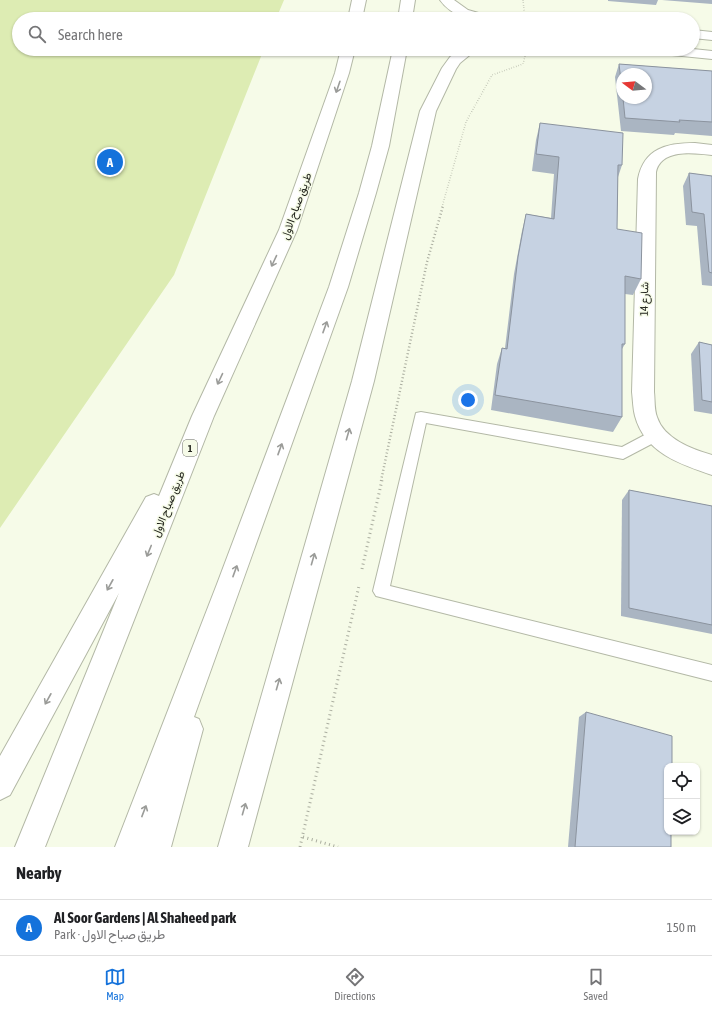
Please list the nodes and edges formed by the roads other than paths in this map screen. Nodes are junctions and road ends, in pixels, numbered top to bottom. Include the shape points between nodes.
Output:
1 (359, 0) edge
2 (408, 0) edge
3 (447, 0) edge
4 (356, 12) edge
5 (406, 12) edge
6 (463, 12) edge
7 (700, 35) edge
8 (712, 36) edge
9 (700, 54) edge
10 (712, 55) edge
11 (346, 56) edge
12 (399, 56) edge
13 (460, 56) edge
14 (712, 150) edge
15 (203, 416) junction
16 (656, 435) junction
17 (712, 465) edge
18 (226, 597) junction
19 (712, 673) edge
20 (0, 785) edge
21 (30, 847) edge
22 (130, 847) edge
23 (156, 847) edge
24 (233, 847) edge

1 - 4 main road
2 - 5 main road
3 - 6 main road via 451,6
7 - 8 main road
9 - 10 main road
11 -> 15 main road, طريق صباح الاول / 1 via 288,230
18 -> 12 main road via 339,288 383,140
24 -> 13 main road via 363,381 428,111 449,68
14 - 16 main road, شارع 14 via 675,149 659,155 649,166 646,179 642,392 646,418
15 -> 20 main road
15 -> 21 main road, طريق صباح الاول / 1
16 - 17 main road, شارع 14 via 674,451
16 - 19 lane via 623,453 420,417 381,591
22 -> 18 main road
18 - 23 main road

